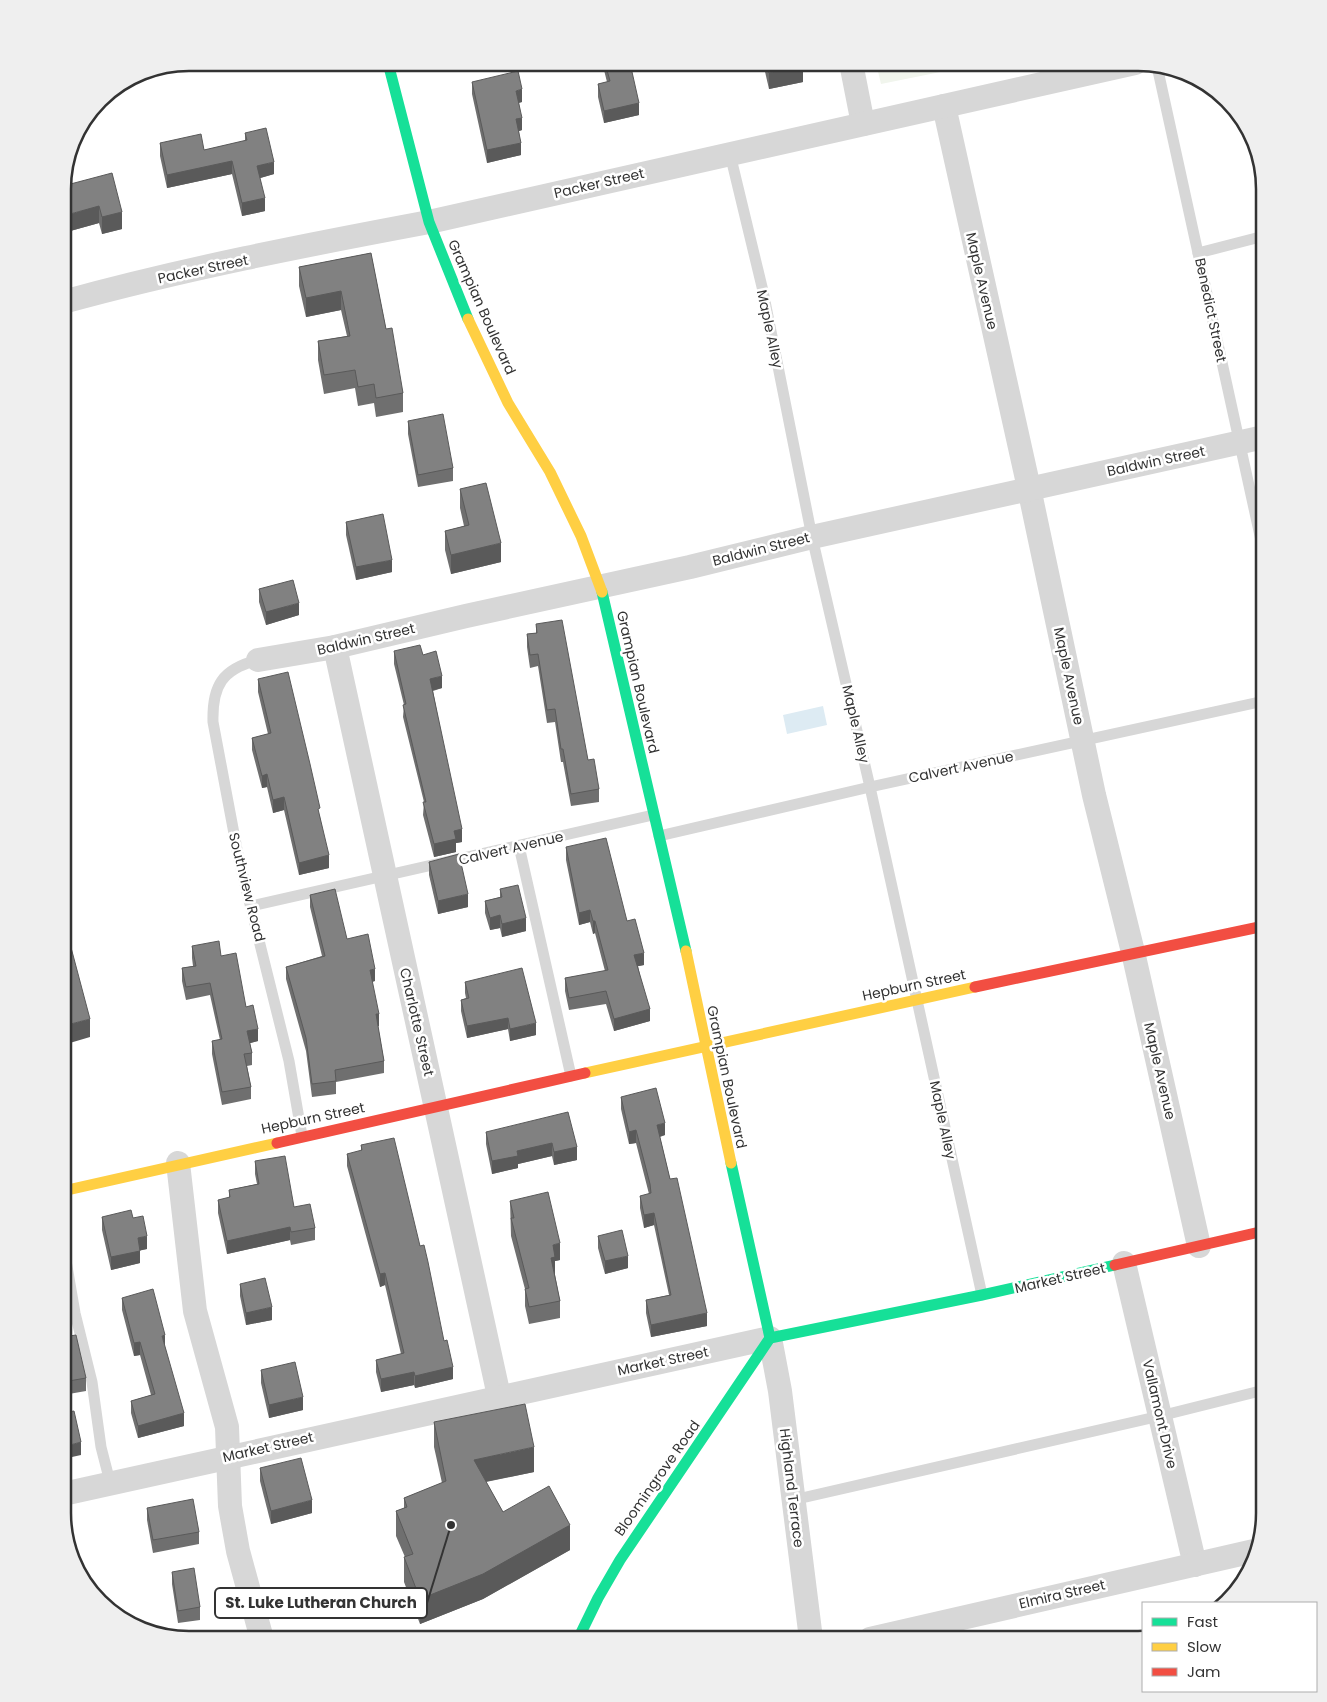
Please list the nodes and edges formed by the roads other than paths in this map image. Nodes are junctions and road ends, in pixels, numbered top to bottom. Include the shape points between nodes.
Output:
1 (390, 71) edge
2 (853, 72) edge
3 (1095, 72) edge
4 (1159, 74) edge
5 (944, 106) junction
6 (863, 124) junction
7 (730, 154) junction
8 (429, 222) junction
9 (1256, 238) edge
10 (1198, 253) junction
11 (72, 300) edge
12 (1256, 439) edge
13 (1240, 443) junction
14 (1029, 488) junction
15 (1256, 517) edge
16 (812, 537) junction
17 (600, 587) junction
18 (335, 647) junction
19 (258, 660) joint
20 (1256, 703) edge
21 (1082, 741) junction
22 (870, 787) junction
23 (653, 816) junction
24 (659, 836) junction
25 (519, 846) junction
26 (384, 877) junction
27 (251, 906) junction
28 (1256, 928) edge
29 (1133, 952) junction
30 (917, 1000) junction
31 (705, 1046) junction
32 (570, 1076) junction
33 (436, 1106) junction
34 (302, 1136) junction
35 (178, 1163) junction
36 (71, 1189) edge
37 (1256, 1233) edge
38 (1199, 1246) junction
39 (1124, 1263) junction
40 (71, 1289) edge
41 (982, 1295) junction
42 (770, 1338) junction
43 (1256, 1392) edge
44 (499, 1396) junction
45 (1160, 1416) junction
46 (229, 1456) junction
47 (110, 1482) junction
48 (71, 1492) edge
49 (793, 1500) junction
50 (1249, 1551) edge
51 (1195, 1565) junction
52 (260, 1631) edge
53 (582, 1631) edge
54 (810, 1631) edge
55 (909, 1631) edge

1 - 8 street, Grampian Boulevard
2 - 6 street
3 - 5 street, Packer Street
4 - 10 lane, Benedict Street
5 - 6 street, Packer Street
5 - 14 street, Maple Avenue
6 - 7 street, Packer Street
7 - 8 street, Packer Street
7 - 16 lane, Maple Alley via 762,291
8 - 11 street, Packer Street via 320,243
8 - 17 street, Grampian Boulevard via 446,270 483,353 508,403 550,472 581,536
9 - 10 lane
10 - 13 lane, Benedict Street
12 - 13 street, Baldwin Street
13 - 14 street, Baldwin Street
13 - 15 lane, Benedict Street
14 - 16 street, Baldwin Street
14 - 21 street, Maple Avenue
16 - 17 street, Baldwin Street
16 - 22 lane, Maple Alley
17 - 18 street, Baldwin Street
17 - 23 street, Grampian Boulevard via 621,665
18 - 19 street, Baldwin Street
18 - 26 street, Charlotte Street
19 - 27 lane, Southview Road via 231,670 222,679 213,706 218,756 238,860
20 - 21 lane, Calvert Avenue
21 - 22 lane, Calvert Avenue
21 - 29 street, Maple Avenue
22 - 24 lane, Calvert Avenue
22 - 30 lane, Maple Alley
23 - 24 street, Grampian Boulevard
23 - 25 lane, Calvert Avenue
24 - 31 street, Grampian Boulevard
25 - 26 lane, Calvert Avenue
25 - 32 lane
26 - 27 lane, Calvert Avenue
26 - 33 street, Charlotte Street
27 - 34 lane, Southview Road via 289,1062
28 - 29 street, Hepburn Street
29 - 30 street, Hepburn Street
29 - 38 street, Maple Avenue
30 - 31 street, Hepburn Street
30 - 41 lane, Maple Alley
31 - 32 street, Hepburn Street
31 - 42 street, Grampian Boulevard
32 - 33 street, Hepburn Street
33 - 34 street, Hepburn Street
33 - 44 street, Charlotte Street
34 - 35 street, Hepburn Street
35 - 36 street, Hepburn Street
35 - 46 street via 195,1311 228,1428
37 - 38 street, Market Street
38 - 39 street, Market Street
39 - 41 street, Market Street
39 - 45 street, Vallamont Drive
40 - 47 lane
41 - 42 street, Market Street
42 - 44 street, Market Street
42 - 49 street, Highland Terrace
42 - 53 street, Bloomingrove Road via 604,1584
43 - 45 lane
44 - 46 street, Market Street
45 - 49 lane
45 - 51 street, Vallamont Drive
46 - 47 street, Market Street
46 - 52 street via 230,1506 238,1551
47 - 48 street, Market Street
49 - 54 street, Highland Terrace
50 - 51 street, Elmira Street
51 - 55 street, Elmira Street

